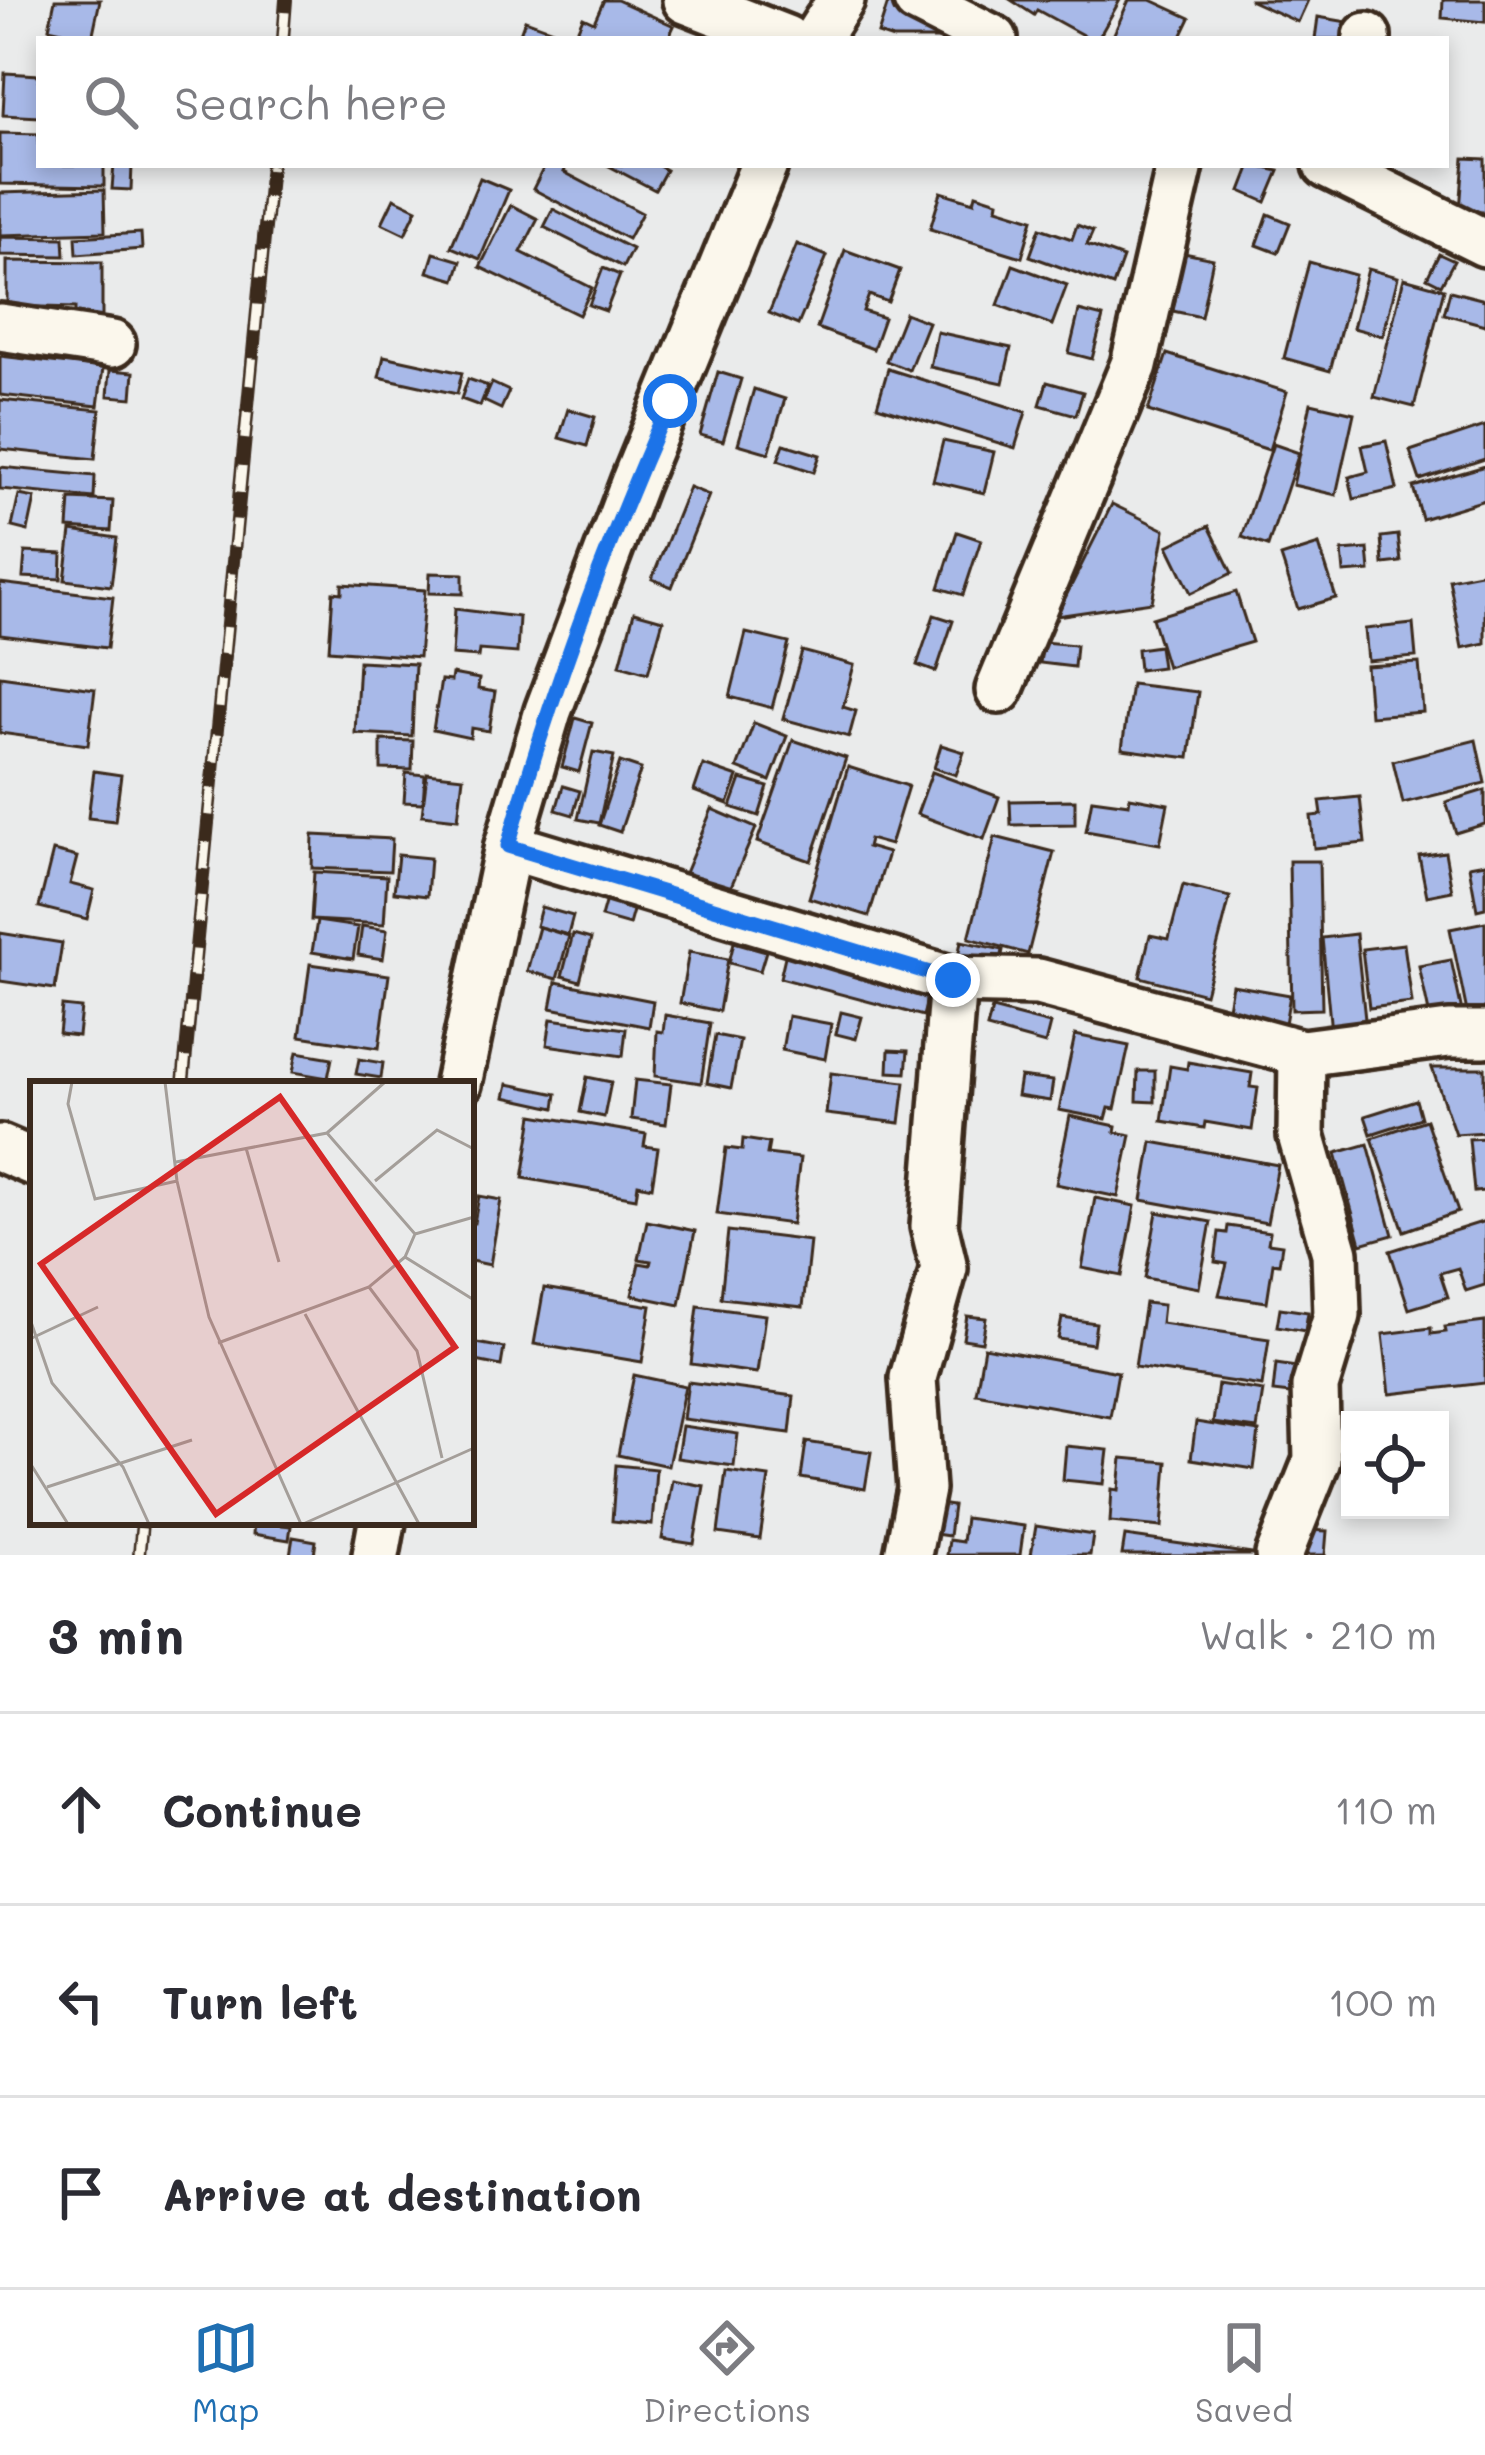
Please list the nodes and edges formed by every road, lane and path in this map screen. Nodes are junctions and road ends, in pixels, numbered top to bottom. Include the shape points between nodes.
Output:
1 (686, 0) edge
2 (841, 0) edge
3 (917, 0) edge
4 (778, 36) edge
5 (818, 36) edge
6 (988, 36) edge
7 (763, 168) edge
8 (1179, 168) edge
9 (1343, 168) edge
10 (1485, 242) edge
11 (0, 327) edge
12 (112, 344) dead end
13 (999, 690) dead end
14 (508, 846) junction
15 (953, 980) junction
16 (1485, 1034) edge
17 (1302, 1053) junction
18 (459, 1081) edge
19 (0, 1148) edge
20 (30, 1161) edge
21 (381, 1525) edge
22 (376, 1555) edge
23 (908, 1555) edge
24 (1279, 1555) edge

1 - 4 street
2 - 5 street
3 - 6 street
7 - 14 street via 580,624
8 - 13 street via 1134,365
9 - 10 street
11 - 12 street
14 - 15 street
14 - 18 street
15 - 17 street via 1038,982
15 - 23 street via 934,1226 944,1268 913,1378 921,1489
16 - 17 street
17 - 24 street via 1301,1135 1335,1253 1337,1315 1315,1387 1317,1460
19 - 20 street
21 - 22 street

